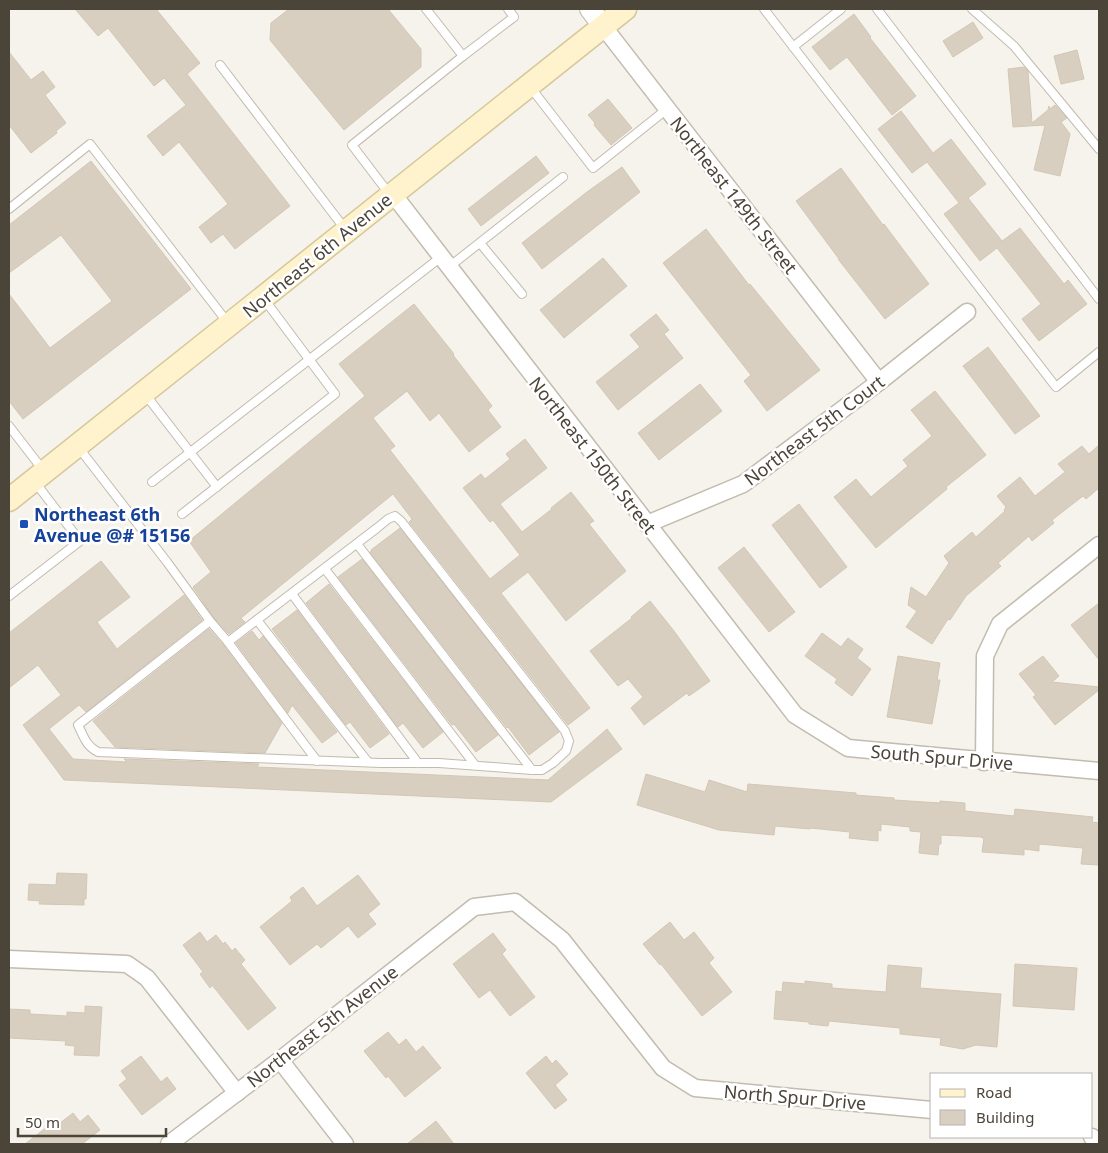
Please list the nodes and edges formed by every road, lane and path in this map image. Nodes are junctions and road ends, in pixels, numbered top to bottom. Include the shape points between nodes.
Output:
1 (426, 9) edge
2 (508, 9) edge
3 (625, 9) edge
4 (764, 9) edge
5 (841, 9) edge
6 (877, 9) edge
7 (972, 9) edge
8 (596, 18) edge
9 (793, 47) junction
10 (464, 56) junction
11 (220, 65) dead end
12 (529, 85) junction
13 (668, 109) junction
14 (1099, 149) edge
15 (563, 177) dead end
16 (392, 195) junction
17 (9, 209) edge
18 (347, 231) junction
19 (480, 243) junction
20 (445, 262) junction
21 (522, 294) dead end
22 (263, 298) junction
23 (1099, 299) edge
24 (967, 312) dead end
25 (229, 325) junction
26 (1099, 352) edge
27 (309, 360) junction
28 (879, 382) junction
29 (144, 393) junction
30 (9, 426) edge
31 (77, 446) junction
32 (190, 453) junction
33 (39, 476) junction
34 (152, 482) dead end
35 (217, 487) junction
36 (9, 500) edge
37 (182, 514) dead end
38 (647, 524) junction
39 (357, 544) junction
40 (1099, 545) edge
41 (325, 569) junction
42 (292, 594) junction
43 (9, 596) edge
44 (257, 620) junction
45 (210, 621) junction
46 (228, 642) junction
47 (795, 715) joint
48 (317, 761) junction
49 (368, 762) junction
50 (984, 762) junction
51 (418, 763) junction
52 (475, 766) junction
53 (532, 770) junction
54 (1099, 771) edge
55 (474, 907) joint
56 (9, 959) edge
57 (280, 1060) junction
58 (236, 1093) junction
59 (930, 1110) edge
60 (169, 1144) edge
61 (345, 1144) edge

1 - 10 lane
2 - 10 lane via 514,17
3 - 8 main road, Northeast 6th Avenue
4 - 9 lane
5 - 9 lane
6 - 23 lane
7 - 14 lane via 1014,46
8 - 12 main road, Northeast 6th Avenue
8 - 13 street, Northeast 149th Street
9 - 26 lane via 1056,387
10 - 16 lane via 352,145
11 - 18 lane
12 - 13 lane via 593,168
12 - 16 main road, Northeast 6th Avenue
13 - 28 street, Northeast 149th Street
15 - 19 lane
16 - 18 main road, Northeast 6th Avenue
16 - 20 street, Northeast 150th Street
17 - 25 lane via 90,144
18 - 22 main road, Northeast 6th Avenue
19 - 20 lane
19 - 21 lane
20 - 27 lane
20 - 38 street, Northeast 150th Street
22 - 25 main road, Northeast 6th Avenue
22 - 27 lane
24 - 28 street, Northeast 5th Court
25 - 29 main road, Northeast 6th Avenue
27 - 32 lane
27 - 35 lane via 335,394
28 - 38 street, Northeast 5th Court via 743,484
29 - 31 main road, Northeast 6th Avenue
29 - 32 lane
30 - 33 lane
31 - 33 main road, Northeast 6th Avenue
31 - 45 lane
32 - 34 lane
32 - 35 lane
33 - 36 main road, Northeast 6th Avenue
33 - 43 lane via 80,541
35 - 37 lane
38 - 47 street, Northeast 150th Street
39 - 41 lane
39 - 53 lane
39 - 53 lane via 388,518 395,516 401,521 565,731 569,741 566,751 542,770
40 - 50 street via 1000,624 985,656
41 - 42 lane
41 - 52 lane
42 - 44 lane
42 - 51 lane
44 - 46 lane
44 - 49 lane
45 - 46 lane
45 - 48 lane via 78,725 88,745 98,752
46 - 48 lane
47 - 50 street, South Spur Drive via 848,748
48 - 49 lane
49 - 51 lane
50 - 54 street, South Spur Drive
51 - 52 lane
52 - 53 lane
55 - 57 street, Northeast 5th Avenue
55 - 59 street, North Spur Drive via 515,902 562,940 663,1068 695,1088
56 - 58 street via 127,964 147,978
57 - 58 street, Northeast 5th Avenue
57 - 61 street
58 - 60 street, Northeast 5th Avenue

